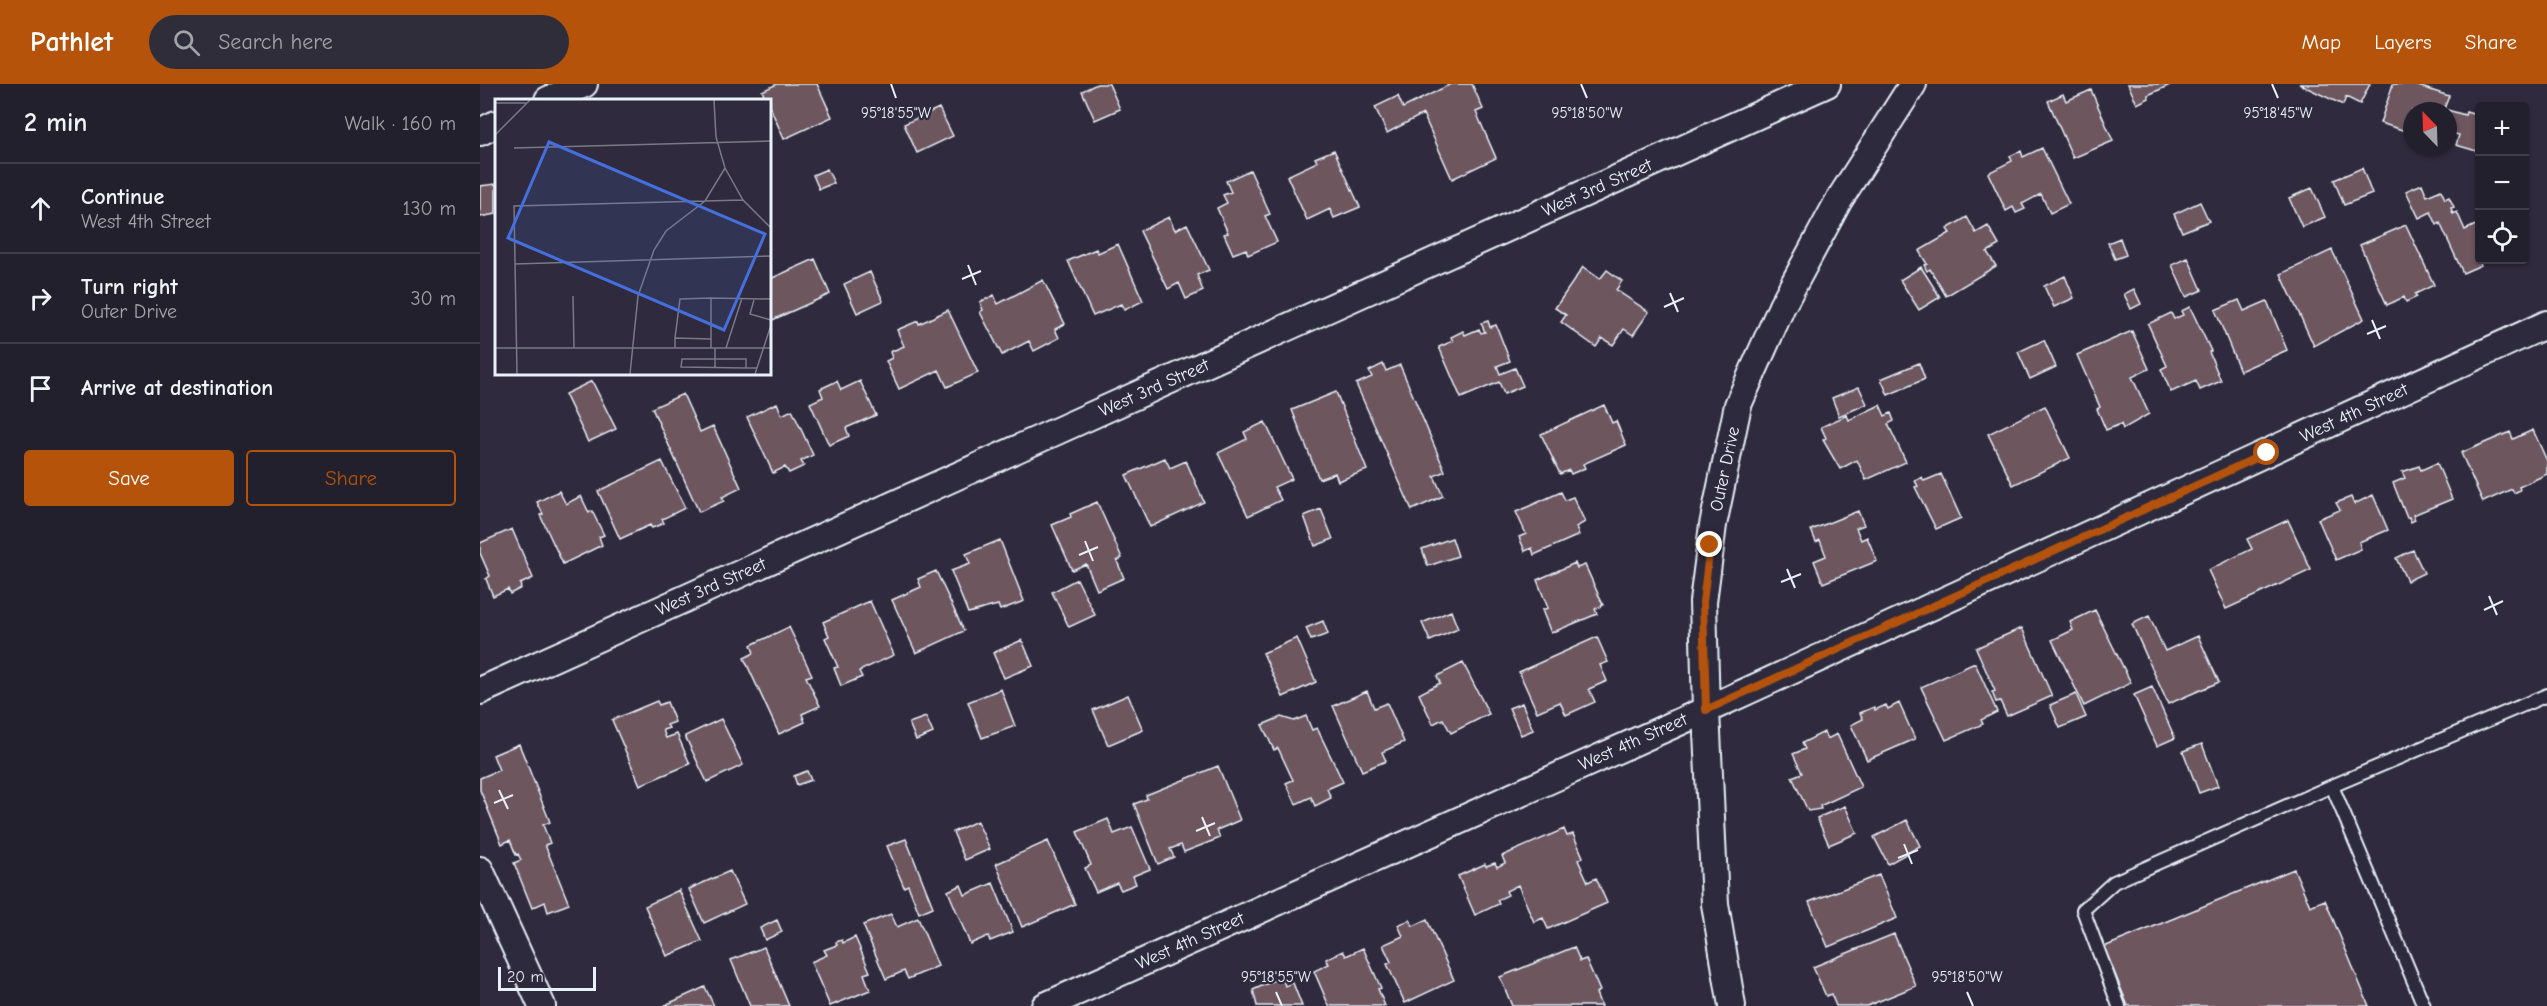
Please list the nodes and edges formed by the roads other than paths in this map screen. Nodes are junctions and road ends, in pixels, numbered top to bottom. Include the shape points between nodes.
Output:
1 (584, 84) edge
2 (1827, 84) edge
3 (1913, 84) edge
4 (550, 99) edge
5 (495, 124) edge
6 (480, 132) edge
7 (2547, 324) edge
8 (480, 692) edge
9 (2547, 695) edge
10 (1706, 710) junction
11 (2332, 786) junction
12 (480, 870) edge
13 (542, 1006) edge
14 (1045, 1006) edge
15 (1732, 1006) edge
16 (2119, 1006) edge
17 (2424, 1006) edge

1 - 4 street
2 - 8 street, West 3rd Street
3 - 10 street, Outer Drive via 1828,219 1782,306 1738,405 1713,525 1703,602
5 - 6 street
7 - 10 street, West 4th Street
9 - 11 lane
10 - 14 street, West 4th Street
10 - 15 street, Outer Drive via 1715,904
11 - 16 lane via 2114,882 2083,910
11 - 17 lane
12 - 13 street

